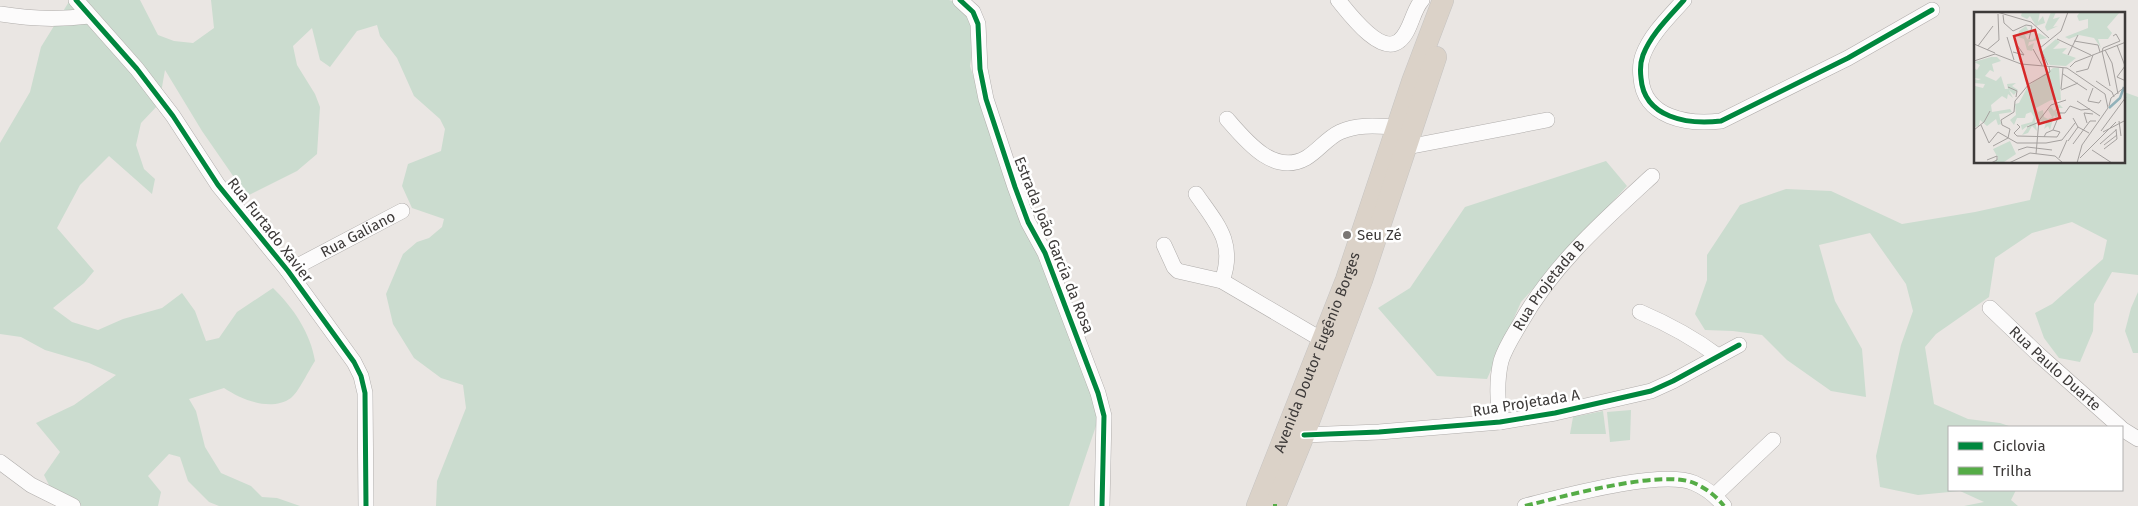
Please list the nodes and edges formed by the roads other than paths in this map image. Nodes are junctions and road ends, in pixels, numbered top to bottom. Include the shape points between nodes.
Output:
1 (76, 0) edge
2 (960, 0) edge
3 (1338, 0) edge
4 (1422, 0) edge
5 (1443, 0) edge
6 (1459, 0) edge
7 (1684, 0) edge
8 (1932, 10) dead end
9 (0, 14) edge
10 (89, 16) junction
11 (1227, 120) dead end
12 (1547, 120) dead end
13 (1397, 127) junction
14 (1407, 147) junction
15 (1652, 176) dead end
16 (1196, 194) dead end
17 (402, 211) dead end
18 (1164, 245) dead end
19 (288, 271) junction
20 (1222, 281) junction
21 (1990, 308) dead end
22 (1640, 312) dead end
23 (1324, 341) junction
24 (1738, 344) dead end
25 (1718, 356) junction
26 (1500, 422) junction
27 (2119, 426) edge
28 (2123, 429) edge
29 (1304, 435) junction
30 (2138, 439) edge
31 (1773, 440) dead end
32 (0, 462) edge
33 (1719, 501) edge
34 (73, 506) edge
35 (366, 506) edge
36 (1102, 506) edge
37 (1271, 506) edge
38 (1525, 506) edge

1 - 10 street, Rua Furtado Xavier
2 - 36 street, Estrada João García da Rosa via 973,12 978,24 980,69 986,99 1012,179 1028,222 1045,253 1098,394 1104,416
3 - 4 street via 1370,36 1394,44 1406,32
5 - 13 highway, Avenida Doutor Eugênio Borges
6 - 14 highway, Avenida Doutor Eugênio Borges
7 - 8 street via 1656,32 1643,54 1640,65 1642,88 1651,105 1672,117 1699,124 1721,121 1848,58
9 - 10 street via 62,20
10 - 19 street, Rua Furtado Xavier via 137,69 173,116 218,185
11 - 13 street via 1250,146 1287,164 1308,157 1338,133 1354,127
12 - 14 street
13 - 23 highway, Avenida Doutor Eugênio Borges
14 - 29 highway, Avenida Doutor Eugênio Borges
15 - 26 street, Rua Projetada B via 1576,246 1523,317 1501,362 1497,388
16 - 20 street via 1217,224 1226,244 1228,259
17 - 19 street, Rua Galiano
18 - 20 street via 1178,271
19 - 35 street, Rua Furtado Xavier via 354,362 360,376 366,408
20 - 23 street
21 - 27 street, Rua Paulo Duarte
22 - 25 street via 1675,328
23 - 37 highway, Avenida Doutor Eugênio Borges
24 - 25 street, Rua Projetada A
25 - 26 street, Rua Projetada A via 1651,391
26 - 29 street, Rua Projetada A
28 - 30 street, Rua Paulo Duarte
29 - 37 highway, Avenida Doutor Eugênio Borges
31 - 33 street
32 - 34 street via 31,485
33 - 38 street via 1693,483 1665,480 1574,493

